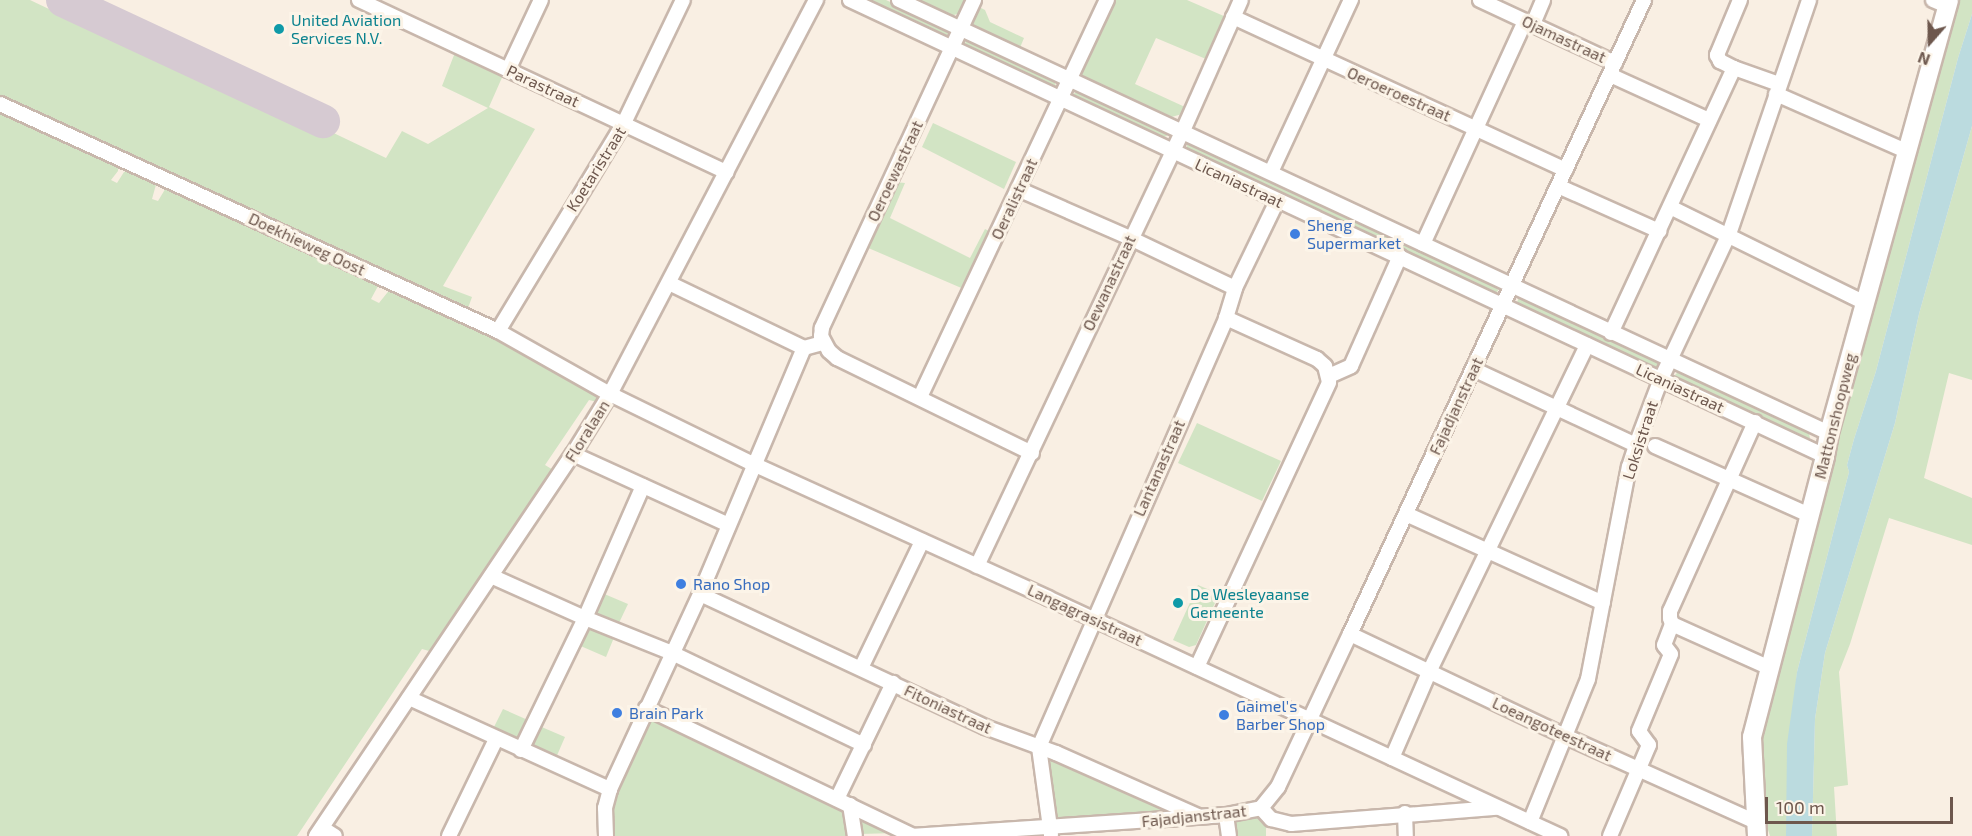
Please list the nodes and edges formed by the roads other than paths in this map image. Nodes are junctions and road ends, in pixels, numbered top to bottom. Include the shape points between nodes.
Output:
1 (359, 0) edge
2 (541, 0) edge
3 (683, 0) edge
4 (816, 0) edge
5 (849, 0) edge
6 (899, 0) edge
7 (974, 0) edge
8 (1107, 0) edge
9 (1241, 0) edge
10 (1351, 0) edge
11 (1480, 0) edge
12 (1543, 0) edge
13 (1644, 0) edge
14 (1740, 0) edge
15 (1809, 0) edge
16 (1943, 2) edge
17 (1233, 17) junction
18 (1529, 23) junction
19 (960, 29) junction
20 (951, 48) junction
21 (1323, 60) junction
22 (1734, 68) junction
23 (1612, 69) junction
24 (508, 70) junction
25 (1069, 80) junction
26 (1778, 89) junction
27 (1060, 100) junction
28 (0, 104) edge
29 (1709, 120) junction
30 (624, 123) junction
31 (1476, 129) junction
32 (1182, 133) junction
33 (1171, 151) junction
34 (1908, 152) junction
35 (1565, 170) junction
36 (727, 172) junction
37 (1271, 172) junction
38 (1558, 186) junction
39 (1018, 189) junction
40 (1277, 201) junction
41 (1670, 207) junction
42 (1659, 231) junction
43 (1729, 234) junction
44 (1130, 238) junction
45 (1423, 244) junction
46 (1400, 256) junction
47 (669, 283) junction
48 (1512, 285) junction
49 (1235, 288) junction
50 (1865, 303) junction
51 (1503, 305) junction
52 (1226, 318) junction
53 (498, 331) junction
54 (1611, 333) junction
55 (823, 343) junction
56 (1587, 345) junction
57 (804, 348) junction
58 (1670, 359) junction
59 (1473, 369) junction
60 (1329, 376) junction
61 (1661, 379) junction
62 (610, 394) junction
63 (920, 397) junction
64 (1557, 407) junction
65 (1755, 422) junction
66 (1829, 433) junction
67 (1636, 445) junction
68 (1655, 446) dead end
69 (1032, 453) junction
70 (573, 454) junction
71 (1825, 456) junction
72 (756, 465) junction
73 (1730, 478) junction
74 (643, 486) junction
75 (1406, 514) junction
76 (1809, 515) junction
77 (729, 525) junction
78 (922, 541) junction
79 (1487, 550) junction
80 (977, 566) junction
81 (491, 576) junction
82 (700, 594) junction
83 (1603, 603) junction
84 (585, 618) junction
85 (1095, 620) junction
86 (1672, 624) junction
87 (1350, 634) junction
88 (672, 653) junction
89 (1197, 667) junction
90 (861, 668) junction
91 (1770, 668) junction
92 (1430, 670) junction
93 (893, 683) junction
94 (410, 698) junction
95 (646, 708) junction
96 (1309, 721) junction
97 (1566, 737) junction
98 (496, 739) junction
99 (864, 745) junction
100 (1039, 747) junction
101 (521, 750) junction
102 (1392, 758) junction
103 (1639, 770) junction
104 (610, 789) junction
105 (844, 802) junction
106 (1261, 808) junction
107 (1498, 808) junction
108 (1405, 813) junction
109 (1226, 815) junction
110 (1200, 816) junction
111 (1530, 822) junction
112 (1755, 829) edge
113 (319, 832) edge
114 (1051, 832) edge
115 (335, 836) edge
116 (449, 836) edge
117 (606, 836) edge
118 (855, 836) edge
119 (912, 836) edge
120 (1229, 836) edge
121 (1406, 836) edge
122 (1560, 836) edge
123 (1610, 836) edge

1 - 24 street, Parastraat
2 - 24 street
3 - 30 street, Koetaristraat
4 - 36 street, Floralaan
5 - 20 street, Licaniastraat
6 - 19 street, Licaniastraat
7 - 19 street, Oeroewastraat
8 - 25 street, Oeralistraat
9 - 17 street, Oewanastraat
10 - 21 street
11 - 18 street, Ojamastraat
12 - 18 street
13 - 23 street, Fajadjanstraat
14 - 22 street via 1716,55
15 - 26 street, Loksistraat
16 - 34 street, Mattonshoopweg
17 - 21 street, Oeroeroestraat
17 - 32 street, Oewanastraat
18 - 23 street, Ojamastraat
18 - 31 street
19 - 20 street, Oeroewastraat
19 - 25 street, Licaniastraat
20 - 27 street, Licaniastraat
20 - 55 street, Oeroewastraat via 822,328
21 - 31 street, Oeroeroestraat
21 - 37 street
22 - 26 street
22 - 29 street
23 - 29 street, Ojamastraat
23 - 35 street, Fajadjanstraat
24 - 30 street, Parastraat
25 - 27 street, Oeralistraat
25 - 32 street, Licaniastraat
26 - 34 street
26 - 43 street, Loksistraat
27 - 33 street, Licaniastraat
27 - 39 street, Oeralistraat
28 - 53 street, Doekhieweg Oost
29 - 41 street
30 - 36 street, Parastraat
30 - 53 street, Koetaristraat
31 - 35 street, Oeroeroestraat
31 - 45 street
32 - 33 street, Oewanastraat
32 - 37 street, Licaniastraat
33 - 40 street, Licaniastraat
33 - 44 street, Oewanastraat
34 - 50 street, Mattonshoopweg
35 - 38 street, Fajadjanstraat
36 - 47 street, Floralaan
37 - 45 street, Licaniastraat
38 - 42 street
38 - 48 street, Fajadjanstraat
39 - 44 street
39 - 63 street, Oeralistraat
40 - 46 street, Licaniastraat
40 - 49 street, Lantanastraat
41 - 42 street
41 - 43 street
42 - 54 street
43 - 50 street
43 - 58 street, Loksistraat
44 - 49 street
44 - 69 street, Oewanastraat
45 - 48 street, Licaniastraat
46 - 51 street, Licaniastraat
46 - 60 street via 1351,366
47 - 57 street
47 - 62 street, Floralaan
48 - 51 street, Fajadjanstraat
48 - 54 street, Licaniastraat
49 - 52 street, Lantanastraat
50 - 66 street, Mattonshoopweg
51 - 56 street, Licaniastraat
51 - 59 street, Fajadjanstraat
52 - 60 street via 1317,359
52 - 85 street, Lantanastraat
53 - 62 street, Doekhieweg Oost
54 - 58 street, Licaniastraat
55 - 57 street
55 - 63 street via 837,358
56 - 61 street, Licaniastraat
56 - 64 street
57 - 72 street
58 - 61 street, Loksistraat
58 - 66 street, Licaniastraat
59 - 64 street
59 - 75 street, Fajadjanstraat
60 - 89 street via 1326,391
61 - 65 street, Licaniastraat
61 - 67 street, Loksistraat
62 - 70 street, Floralaan
62 - 72 street, Langagrasistraat
63 - 69 street
64 - 67 street
64 - 79 street
65 - 71 street, Licaniastraat
65 - 73 street
66 - 71 street, Mattonshoopweg
67 - 83 street, Loksistraat
68 - 73 street
69 - 80 street, Oewanastraat
70 - 74 street
70 - 81 street, Floralaan
71 - 76 street, Mattonshoopweg
72 - 77 street
72 - 78 street, Langagrasistraat
73 - 76 street
73 - 86 street via 1670,611
74 - 77 street
74 - 84 street
75 - 79 street
75 - 87 street, Fajadjanstraat
76 - 91 street, Mattonshoopweg
77 - 82 street
78 - 80 street, Langagrasistraat
78 - 90 street
79 - 83 street
79 - 92 street
80 - 85 street, Langagrasistraat
81 - 84 street
81 - 94 street, Floralaan
82 - 88 street
82 - 90 street, Fitoniastraat
83 - 97 street, Loksistraat via 1588,679
84 - 88 street
84 - 101 street
85 - 89 street, Langagrasistraat
85 - 100 street, Lantanastraat
86 - 91 street
86 - 103 street via 1664,645 1671,654 1639,731 1649,745
87 - 92 street, Loeangoteestraat
87 - 96 street, Fajadjanstraat
88 - 95 street
88 - 99 street
89 - 96 street, Langagrasistraat
90 - 93 street, Fitoniastraat
91 - 112 street, Mattonshoopweg via 1752,737
92 - 97 street, Loeangoteestraat
92 - 102 street
93 - 99 street
93 - 100 street, Fitoniastraat via 985,727
94 - 98 street
94 - 113 street, Floralaan
95 - 104 street
95 - 105 street
96 - 102 street, Langagrasistraat
96 - 106 street, Fajadjanstraat via 1278,787
97 - 103 street, Loeangoteestraat
97 - 111 street, Loksistraat
98 - 101 street
98 - 116 street
99 - 105 street
100 - 110 street, Fitoniastraat
100 - 114 street
101 - 104 street
102 - 107 street, Langagrasistraat
103 - 112 street, Loeangoteestraat
103 - 123 street
104 - 117 street via 605,808
105 - 118 street
105 - 119 street
106 - 108 street, Fajadjanstraat via 1271,819 1291,824
106 - 109 street, Fajadjanstraat
107 - 108 street, Fajadjanstraat
107 - 111 street, Langagrasistraat
108 - 121 street
109 - 110 street, Fajadjanstraat
109 - 120 street
110 - 114 street, Fajadjanstraat
111 - 122 street, Langagrasistraat
113 - 115 street
114 - 119 street, Fajadjanstraat

